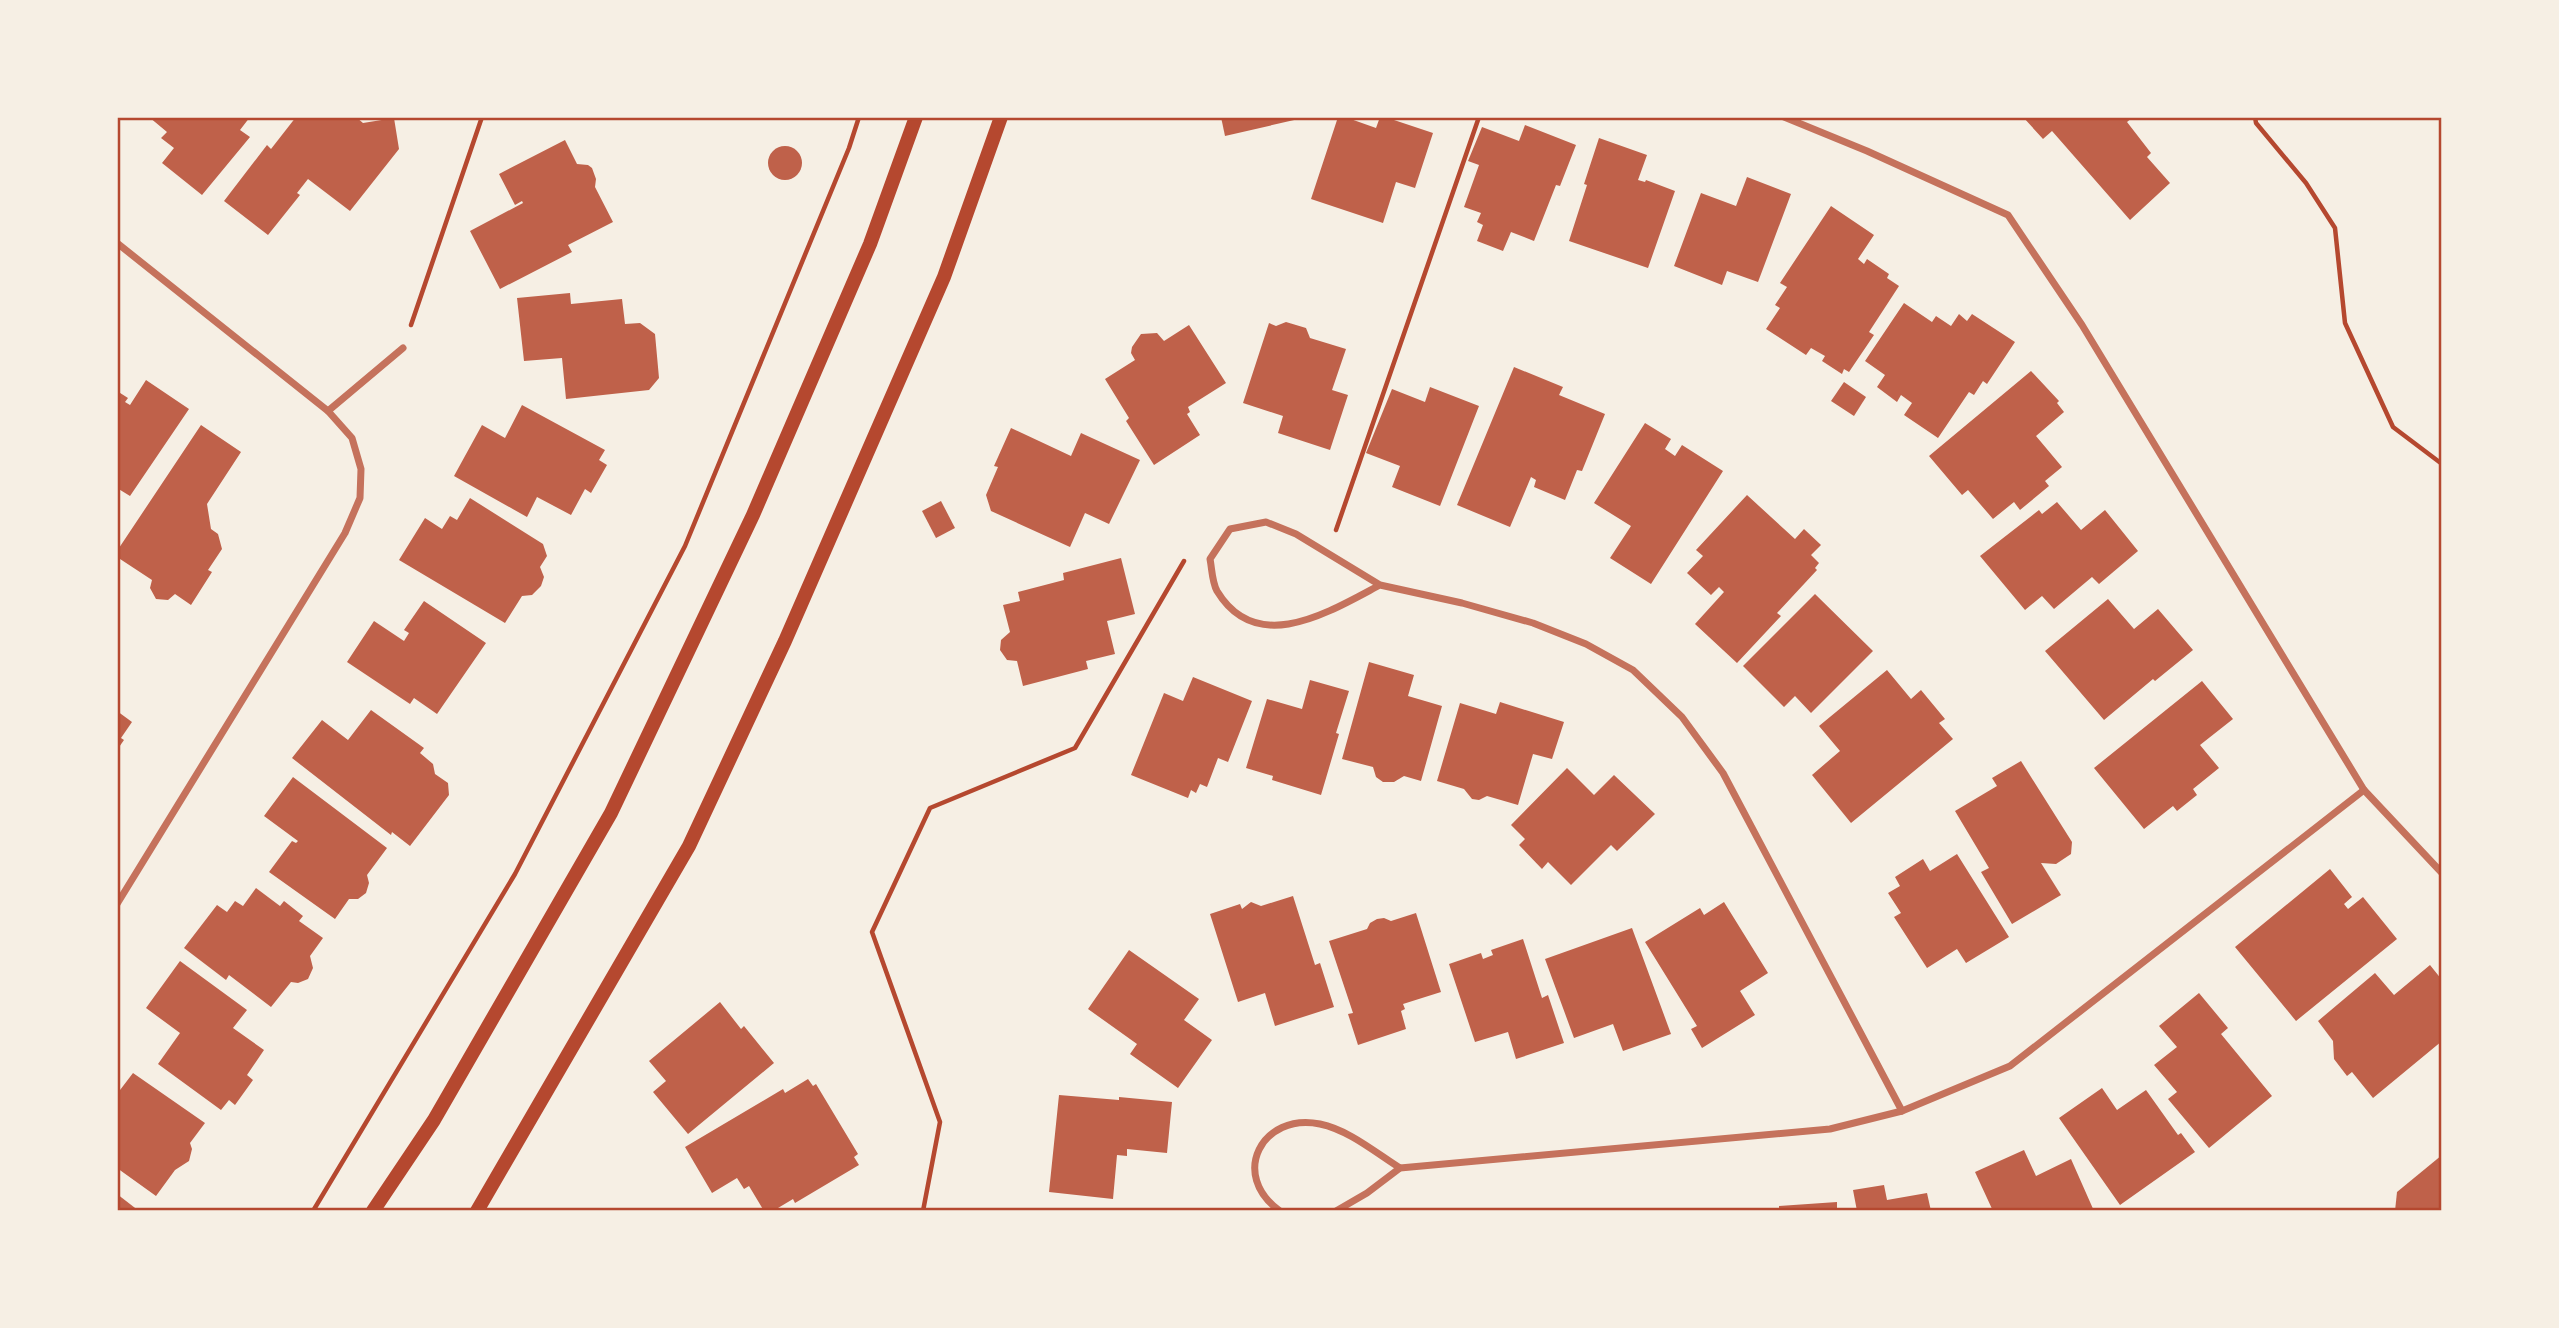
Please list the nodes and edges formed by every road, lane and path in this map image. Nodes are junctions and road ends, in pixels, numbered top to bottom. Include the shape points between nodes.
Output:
1 (482, 117) edge
2 (859, 117) edge
3 (916, 117) edge
4 (1001, 117) edge
5 (1479, 117) edge
6 (1784, 117) edge
7 (2255, 117) edge
8 (117, 243) edge
9 (403, 348) joint
10 (328, 411) junction
11 (2442, 464) edge
12 (1189, 553) dead end
13 (1328, 554) junction
14 (1380, 586) junction
15 (2364, 790) junction
16 (2442, 873) edge
17 (117, 904) edge
18 (1902, 1111) junction
19 (1400, 1168) junction
20 (313, 1211) edge
21 (373, 1211) edge
22 (477, 1211) edge
23 (923, 1211) edge
24 (1280, 1211) edge
25 (1336, 1211) edge

1 - 9 path
2 - 20 path via 685,546 515,874
3 - 21 main road via 870,244 759,502 611,813 434,1120
4 - 22 main road via 944,277 785,641 689,846
5 - 13 path
6 - 15 street via 2008,215 2082,325
7 - 11 path via 2335,228 2344,323 2393,427
8 - 10 street
9 - 10 street
10 - 17 street via 352,438 361,469 360,498 345,533
12 - 23 path via 1074,748 930,808 872,932 940,1122
13 - 14 street
13 - 14 street via 1266,522 1230,529 1210,559 1216,589 1237,616 1267,626 1330,611
14 - 18 street via 1533,623 1586,645 1633,670 1682,716 1723,773
15 - 16 street
15 - 18 street via 2010,1066
18 - 19 street via 1830,1129
19 - 24 street via 1321,1124 1295,1123 1271,1132 1254,1159 1257,1186
19 - 25 street

